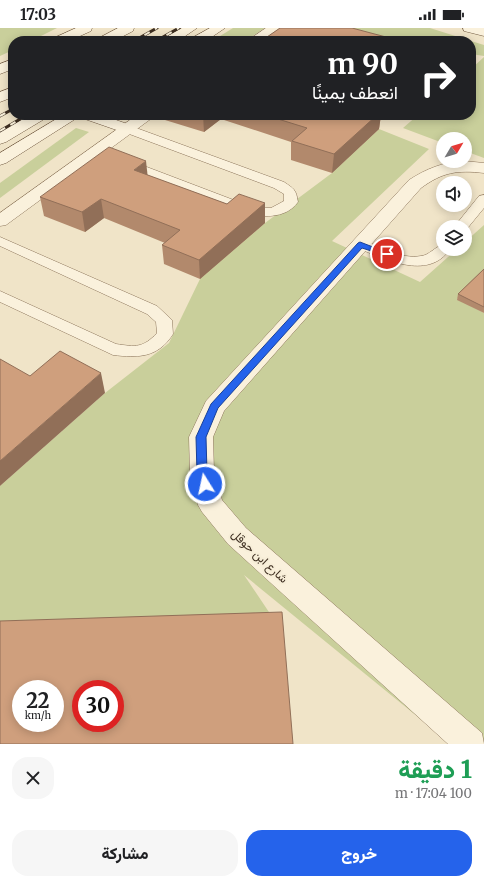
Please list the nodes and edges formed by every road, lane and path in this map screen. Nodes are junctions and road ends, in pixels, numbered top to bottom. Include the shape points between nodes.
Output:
1 (86, 28) edge
2 (128, 28) edge
3 (191, 28) edge
4 (219, 28) edge
5 (275, 28) edge
6 (469, 28) edge
7 (484, 32) edge
8 (69, 36) edge
9 (113, 36) edge
10 (177, 36) edge
11 (206, 36) edge
12 (262, 36) edge
13 (33, 120) edge
14 (66, 120) edge
15 (102, 120) edge
16 (140, 120) edge
17 (128, 129) junction
18 (0, 139) edge
19 (107, 156) junction
20 (0, 160) edge
21 (484, 168) edge
22 (484, 199) edge
23 (467, 220) edge
24 (0, 221) edge
25 (0, 241) edge
26 (360, 244) junction
27 (438, 256) edge
28 (0, 296) edge
29 (471, 744) edge

1 - 8 street
2 - 9 street
3 - 10 street
4 - 11 street
5 - 12 street
6 - 7 street
13 - 18 street
14 - 20 street
15 - 17 street
16 - 17 street
17 - 19 street
17 - 19 lane via 279,184 290,192 291,202 281,210 265,213 248,210
19 - 24 street
21 - 26 street, شارع ابن حوقل via 445,167 430,173 415,184
22 - 23 lane
25 - 28 lane via 152,310 164,320 166,334 153,347 133,352 113,349
26 - 27 lane via 413,262 427,261
26 - 29 street, شارع ابن حوقل via 214,407 201,437 202,473 211,505 237,536

